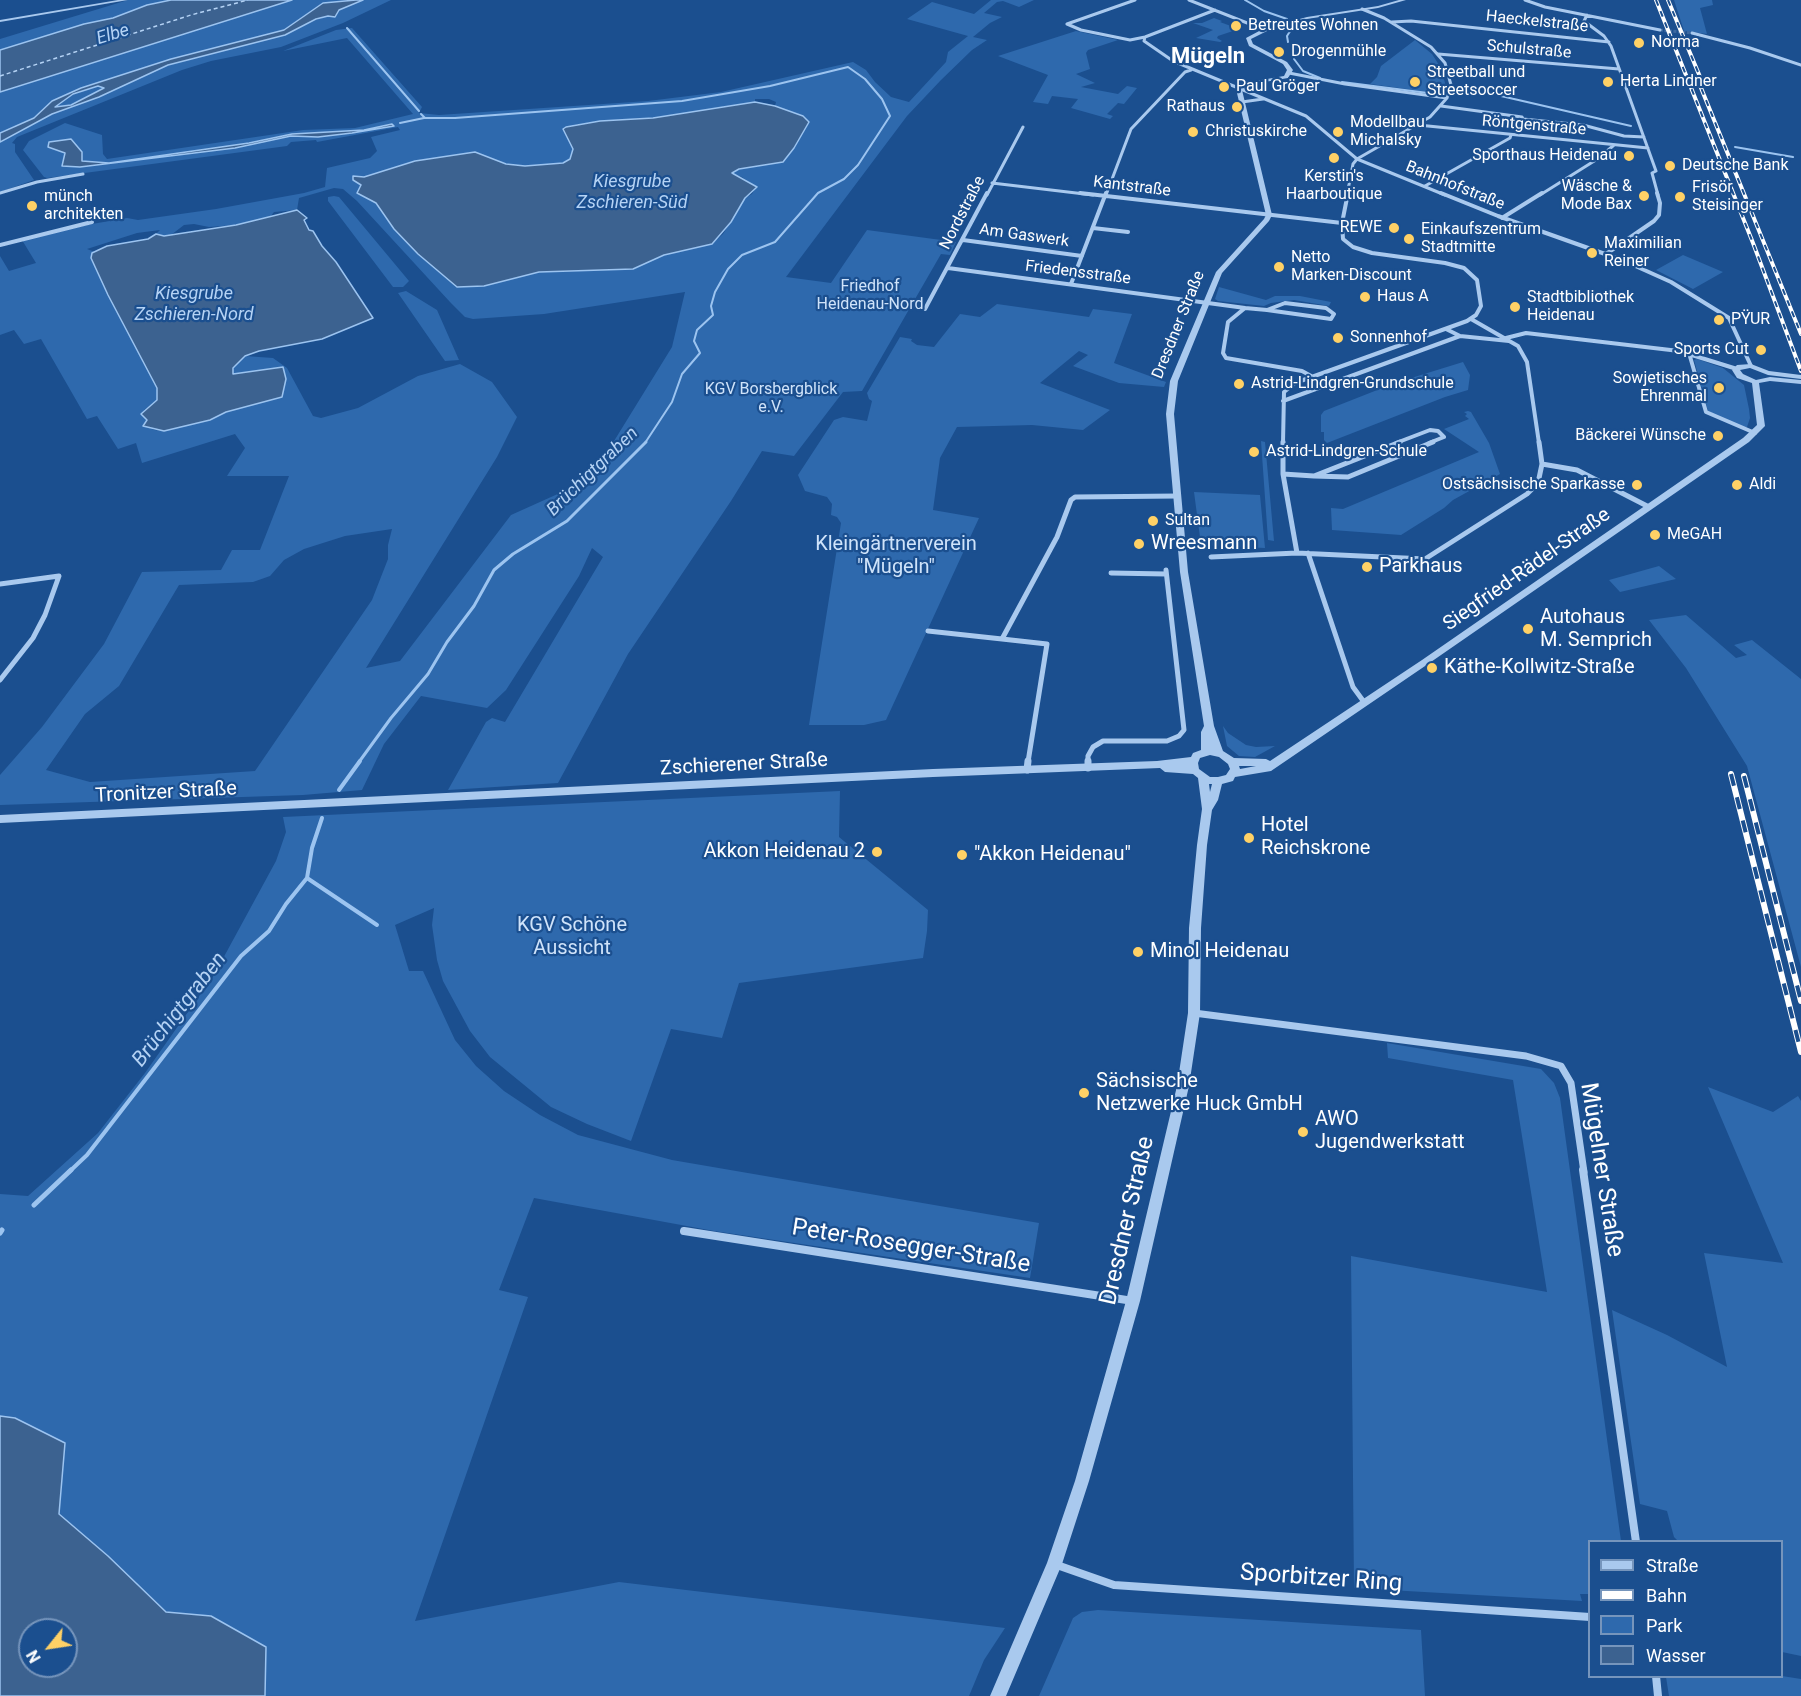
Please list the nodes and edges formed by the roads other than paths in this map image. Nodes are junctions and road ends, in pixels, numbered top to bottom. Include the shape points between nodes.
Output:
1 (126, 0) edge
2 (1135, 0) edge
3 (1189, 0) edge
4 (1404, 0) edge
5 (1525, 0) edge
6 (1362, 9) junction
7 (1215, 10) junction
8 (1587, 15) junction
9 (0, 21) edge
10 (1391, 22) junction
11 (1265, 30) junction
12 (1660, 30) tunnel mouth
13 (1692, 33) tunnel mouth
14 (1145, 37) junction
15 (1130, 40) junction
16 (1609, 42) junction
17 (1148, 44) junction
18 (1438, 54) junction
19 (1801, 65) edge
20 (1618, 69) junction
21 (1192, 70) junction
22 (1289, 73) junction
23 (1239, 89) junction
24 (1448, 96) junction
25 (1264, 99) junction
26 (1242, 102) junction
27 (1441, 106) junction
28 (1418, 125) junction
29 (1023, 127) dead end
30 (1511, 135) junction
31 (1644, 137) junction
32 (1614, 145) junction
33 (1648, 148) junction
34 (1357, 159) junction
35 (83, 174) dead end
36 (992, 183) junction
37 (1425, 186) junction
38 (0, 193) edge
39 (1104, 196) junction
40 (1269, 215) junction
41 (1502, 218) junction
42 (92, 222) dead end
43 (1341, 223) junction
44 (1093, 228) junction
45 (1128, 232) dead end
46 (963, 240) junction
47 (0, 245) edge
48 (1606, 254) junction
49 (1082, 256) junction
50 (948, 268) junction
51 (1071, 284) junction
52 (1205, 302) junction
53 (1245, 308) junction
54 (925, 309) dead end
55 (1267, 310) junction
56 (1471, 318) junction
57 (1446, 328) junction
58 (1460, 336) junction
59 (1506, 338) junction
60 (1511, 341) junction
61 (1689, 353) junction
62 (1751, 366) junction
63 (1737, 369) junction
64 (1769, 376) junction
65 (1312, 377) junction
66 (1801, 377) edge
67 (1755, 382) junction
68 (1801, 382) edge
69 (1283, 401) junction
70 (1755, 433) junction
71 (1542, 464) junction
72 (1283, 474) junction
73 (1314, 476) junction
74 (1178, 496) junction
75 (1649, 507) junction
76 (1297, 553) junction
77 (1308, 553) junction
78 (1211, 557) dead end
79 (1110, 573) dead end
80 (0, 584) edge
81 (928, 631) dead end
82 (1002, 639) junction
83 (0, 680) edge
84 (1364, 702) junction
85 (1209, 726) junction
86 (1206, 751) junction
87 (1219, 752) junction
88 (1232, 762) junction
89 (1272, 764) junction
90 (1088, 768) junction
91 (1027, 770) junction
92 (1197, 770) junction
93 (1233, 774) junction
94 (1218, 781) junction
95 (334, 802) joint
96 (1208, 808) junction
97 (0, 819) edge
98 (1194, 1013) junction
99 (684, 1231) dead end
100 (1133, 1301) junction
101 (1636, 1540) edge
102 (1054, 1564) junction
103 (1588, 1617) edge
104 (1656, 1678) edge
105 (998, 1696) edge
106 (1659, 1696) edge

1 - 9 street
2 - 15 street, Bahnhofstraße via 1067,24
3 - 7 street
4 - 6 street
5 - 8 street
6 - 10 street
6 - 11 street
7 - 11 street
7 - 14 street
8 - 12 street
8 - 16 street via 1584,21
10 - 16 street, Haeckelstraße
10 - 18 street
11 - 22 street via 1252,34 1248,41 1285,63
13 - 19 street
14 - 15 street
14 - 17 street
15 - 17 street, Bahnhofstraße
16 - 20 street
17 - 21 street, Bahnhofstraße
18 - 20 street, Schulstraße
18 - 24 street via 1449,74
20 - 31 street
21 - 23 street, Bahnhofstraße
21 - 39 street via 1185,72 1131,129
22 - 23 street via 1281,79
22 - 24 street
23 - 25 street, Bahnhofstraße
23 - 26 street
24 - 27 street
25 - 26 street
25 - 34 street, Bahnhofstraße via 1313,120
26 - 40 street
27 - 28 street
27 - 31 street
28 - 30 street, Röntgenstraße
28 - 34 street
29 - 36 street, Nordstraße
30 - 32 street, Röntgenstraße
30 - 37 street
31 - 33 street
32 - 33 street, Röntgenstraße
32 - 41 street
33 - 48 street via 1656,171 1652,173 1659,214
34 - 37 street, Bahnhofstraße
34 - 43 street
35 - 38 street
36 - 39 street, Kantstraße
36 - 46 street, Nordstraße
37 - 41 street, Bahnhofstraße
39 - 40 street, Kantstraße
39 - 44 street
40 - 43 street, Kantstraße
40 - 52 street, Dresdner Straße via 1219,272
41 - 48 street, Bahnhofstraße
42 - 47 street
43 - 56 street via 1343,239 1359,250 1464,268 1477,280 1481,306
44 - 45 street
44 - 49 street
46 - 49 street, Am Gaswerk
46 - 50 street, Nordstraße
48 - 62 street, Bahnhofstraße via 1670,282 1722,312 1733,323
49 - 51 street
50 - 51 street, Friedensstraße
50 - 54 street, Nordstraße
51 - 52 street, Friedensstraße
52 - 53 street, Friedensstraße
52 - 74 street, Dresdner Straße via 1170,398
53 - 55 street, Friedensstraße
53 - 65 street via 1228,322 1223,353 1226,357 1302,371
55 - 55 street via 1330,319 1334,314 1318,307 1285,303
56 - 57 street
56 - 59 street
57 - 58 street
57 - 65 street
58 - 60 street
58 - 69 street
59 - 60 street
59 - 61 street via 1526,333
60 - 71 street via 1524,353 1527,362
61 - 63 street
61 - 70 street via 1706,412
62 - 63 street
62 - 64 street
63 - 67 street via 1740,376
64 - 66 street
64 - 67 street
64 - 68 street
65 - 69 street via 1295,383 1284,393
67 - 70 street via 1761,426
69 - 72 street
70 - 75 street, Siegfried-Rädel-Straße
71 - 75 street via 1577,470
71 - 77 street via 1538,483 1527,494 1425,559
72 - 73 street
72 - 76 street
73 - 73 street via 1348,477 1444,437 1430,429
74 - 82 street via 1071,500 1057,537
74 - 85 street, Dresdner Straße via 1184,572
75 - 84 street, Siegfried-Rädel-Straße
76 - 77 street
76 - 78 street
77 - 84 street via 1353,687
79 - 90 street via 1166,572 1184,730 1167,741 1103,741 1093,747
80 - 83 street via 59,576 33,638
81 - 82 street
82 - 91 street via 1047,644
84 - 89 street, Siegfried-Rädel-Straße
85 - 86 street, Dresdner Straße
85 - 87 street, Dresdner Straße
86 - 87 street
86 - 92 street via 1198,754
87 - 88 street
88 - 89 street
88 - 93 street
89 - 93 street, Siegfried-Rädel-Straße via 1259,771
90 - 91 street, Zschierener Straße
90 - 92 street, Zschierener Straße via 1156,765
91 - 95 street, Zschierener Straße
92 - 94 street
92 - 96 street, Dresdner Straße
93 - 94 street
94 - 96 street, Dresdner Straße
95 - 97 street, Tronitzer Straße
96 - 98 street, Dresdner Straße via 1195,928
98 - 100 street, Dresdner Straße via 1183,1086
98 - 101 street, Mügelner Straße via 1526,1056 1561,1066 1571,1083
99 - 100 street, Peter-Rosegger-Straße
100 - 102 street, Dresdner Straße
102 - 103 street, Sporbitzer Ring via 1114,1585
102 - 105 street, Dresdner Straße
104 - 106 street

